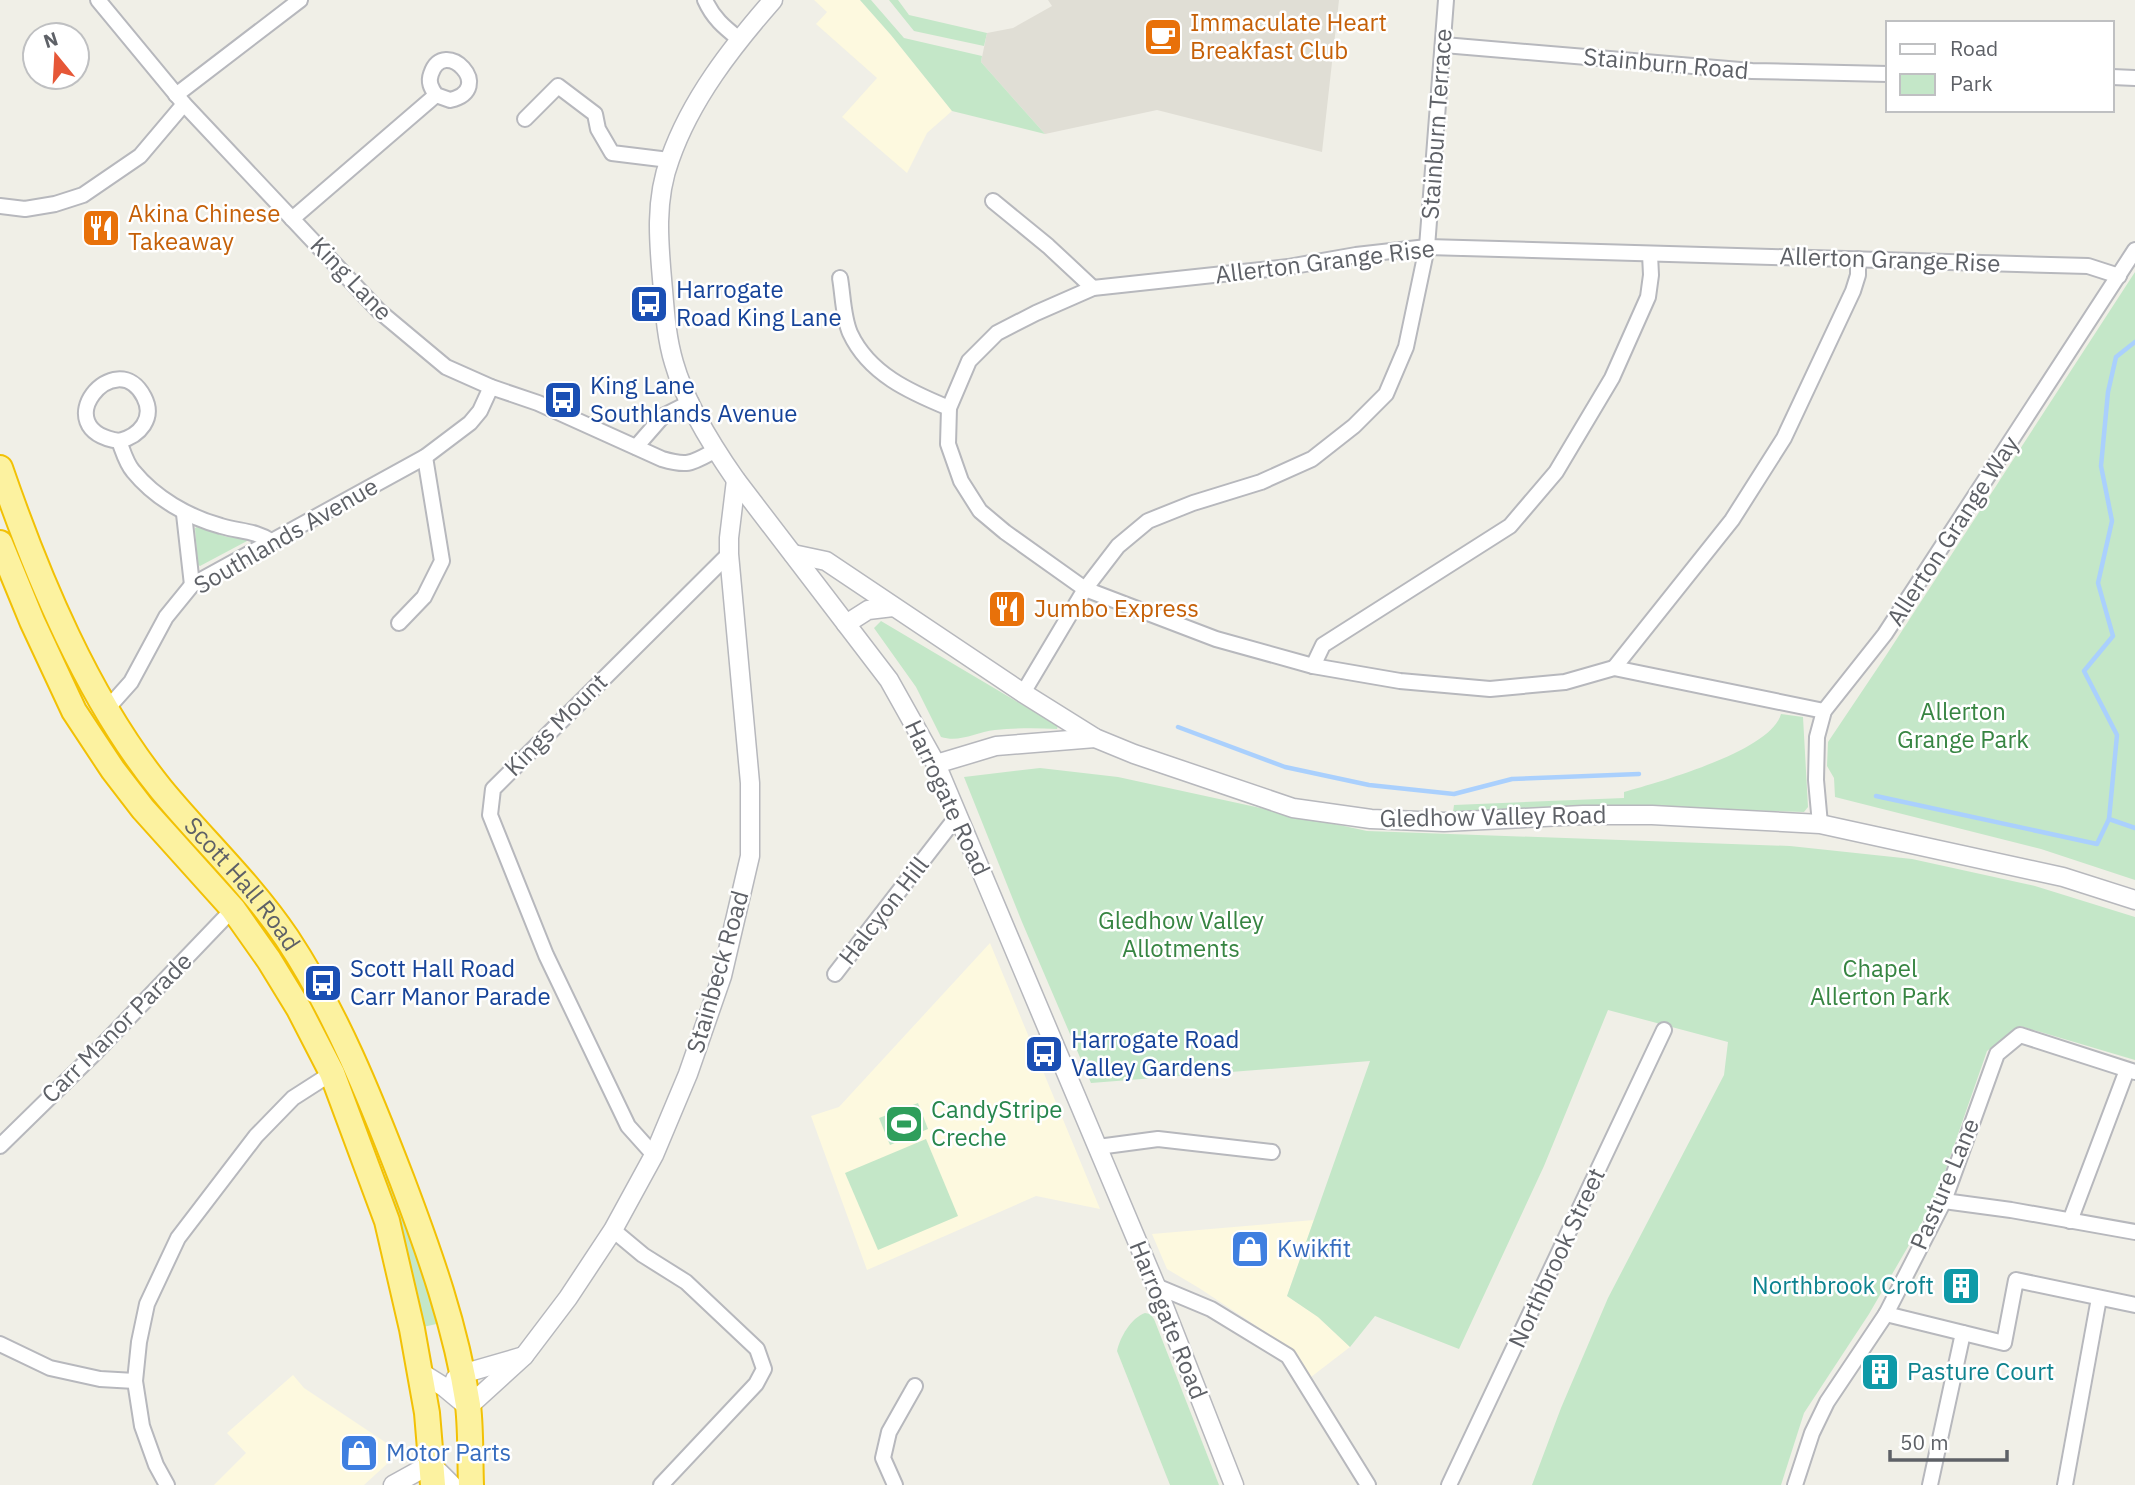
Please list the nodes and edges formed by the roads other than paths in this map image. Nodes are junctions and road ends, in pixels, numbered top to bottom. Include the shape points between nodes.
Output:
1 (98, 0) edge
2 (300, 0) edge
3 (705, 0) edge
4 (773, 0) edge
5 (1446, 0) edge
6 (739, 39) junction
7 (1444, 45) junction
8 (1886, 74) edge
9 (2114, 77) edge
10 (2135, 78) edge
11 (436, 95) dead end
12 (180, 100) junction
13 (525, 119) dead end
14 (669, 160) junction
15 (993, 201) dead end
16 (0, 206) edge
17 (292, 219) junction
18 (1427, 247) junction
19 (2135, 250) edge
20 (1650, 254) junction
21 (1858, 260) junction
22 (2119, 276) junction
23 (840, 278) dead end
24 (1093, 288) junction
25 (491, 387) junction
26 (691, 402) junction
27 (949, 408) junction
28 (120, 441) junction
29 (636, 447) junction
30 (716, 450) junction
31 (425, 457) junction
32 (0, 468) edge
33 (736, 480) junction
34 (184, 513) junction
35 (273, 542) junction
36 (0, 543) edge
37 (729, 554) junction
38 (793, 554) junction
39 (192, 585) junction
40 (1085, 589) junction
41 (893, 607) junction
42 (399, 624) dead end
43 (846, 624) junction
44 (1313, 666) junction
45 (1614, 668) junction
46 (1023, 693) junction
47 (106, 710) junction
48 (1824, 710) junction
49 (1095, 738) junction
50 (936, 764) junction
51 (958, 815) junction
52 (1820, 824) junction
53 (2135, 900) edge
54 (233, 909) junction
55 (835, 974) dead end
56 (1664, 1030) dead end
57 (2131, 1071) edge
58 (332, 1073) junction
59 (0, 1146) edge
60 (1098, 1147) junction
61 (1272, 1152) dead end
62 (654, 1155) junction
63 (1944, 1201) junction
64 (2070, 1221) junction
65 (613, 1230) junction
66 (2135, 1232) edge
67 (1156, 1286) junction
68 (2099, 1298) junction
69 (2135, 1305) edge
70 (1886, 1314) junction
71 (1963, 1333) junction
72 (0, 1344) edge
73 (524, 1356) junction
74 (420, 1372) junction
75 (135, 1381) junction
76 (453, 1381) junction
77 (915, 1386) dead end
78 (468, 1407) junction
79 (427, 1413) junction
80 (471, 1474) edge
81 (432, 1475) edge
82 (167, 1485) edge
83 (393, 1485) edge
84 (452, 1485) edge
85 (661, 1485) edge
86 (895, 1485) edge
87 (1234, 1485) edge
88 (1368, 1485) edge
89 (1450, 1485) edge
90 (1795, 1485) edge
91 (1930, 1485) edge
92 (2065, 1485) edge

1 - 12 street, King Lane
2 - 12 street
3 - 6 street via 719,23
4 - 6 street, Harrogate Road
5 - 7 street, Stainburn Terrace
6 - 14 street, Harrogate Road via 692,110
7 - 8 street, Stainburn Road via 1752,71
7 - 18 street, Stainburn Terrace
9 - 10 street
11 - 17 street
12 - 16 street via 140,156 83,195 25,209
12 - 17 street, King Lane
13 - 14 street via 558,86 595,114 612,153
14 - 26 street, Harrogate Road via 658,236 670,346
15 - 24 street
17 - 25 street, King Lane via 379,311 446,367
18 - 20 street, Allerton Grange Rise
18 - 24 street, Allerton Grange Rise
18 - 40 street, Stainburn Terrace via 1406,347 1385,394 1354,426 1312,459 1148,521 1118,546
19 - 22 street, Allerton Grange Way
20 - 21 street, Allerton Grange Rise
20 - 44 street via 1648,297 1612,378 1556,472 1510,526 1323,645
21 - 22 street, Allerton Grange Rise via 2088,266
21 - 45 street via 1853,291 1784,438 1732,520
22 - 48 street, Allerton Grange Way via 1885,634
23 - 27 street via 849,331 864,356 911,392
24 - 27 street, Allerton Grange Rise via 997,333 969,361
25 - 29 street, King Lane
25 - 31 street, Southlands Avenue via 470,423
26 - 29 street via 663,416
26 - 30 street, Harrogate Road
27 - 40 street, Allerton Grange Rise via 948,444 961,481 980,511
28 - 28 street via 143,428 147,404 135,386 117,380 94,390 86,411 96,433
28 - 34 street via 132,470
29 - 30 street, King Lane via 677,464 689,464
30 - 33 street, Harrogate Road
31 - 35 street, Southlands Avenue
31 - 42 street via 442,561 424,597
32 - 47 highway, Scott Hall Road via 56,612
33 - 37 street, Stainbeck Road
33 - 38 street, Harrogate Road
34 - 35 street via 222,527 260,533
34 - 39 street
35 - 39 street, Southlands Avenue
36 - 54 highway, Scott Hall Road via 74,711 143,809
37 - 62 street, Stainbeck Road via 750,783 750,856 722,976
37 - 62 street, Kings Mount via 493,789 491,802 490,815 546,954 628,1126
38 - 41 street, Gledhow Valley Road via 826,561
38 - 43 street, Harrogate Road
39 - 47 street, Southlands Avenue via 166,617 131,682
40 - 44 street, Allerton Grange Rise via 1216,639
40 - 46 street, Stainburn Terrace
41 - 43 street via 868,610
41 - 46 street, Gledhow Valley Road
43 - 50 street, Harrogate Road via 889,680
44 - 45 street, Allerton Grange Rise via 1400,681 1490,689 1565,682
45 - 48 street
46 - 49 street, Gledhow Valley Road
47 - 76 highway, Scott Hall Road via 160,788 255,894 321,997 374,1107 448,1309
48 - 52 street, Allerton Grange Way via 1817,737
49 - 50 street via 996,746
49 - 52 street, Gledhow Valley Road via 1293,808 1371,820 1652,815
50 - 51 street, Harrogate Road
51 - 55 street, Halcyon Hill
51 - 60 street, Harrogate Road
52 - 53 street, Gledhow Valley Road via 2063,877
54 - 58 highway, Scott Hall Road via 299,1009
54 - 59 street, Carr Manor Parade
56 - 89 street, Northbrook Street
57 - 63 street, Pasture Lane via 2020,1035 1997,1054
57 - 64 street
58 - 74 highway, Scott Hall Road via 387,1221
58 - 75 street via 293,1098 256,1136 178,1238 147,1304
60 - 61 street via 1158,1139
60 - 67 street, Harrogate Road
62 - 65 street, Stainbeck Road
63 - 64 street
63 - 70 street, Pasture Lane
64 - 66 street
65 - 73 street, Stainbeck Road
65 - 85 street via 686,1282 757,1349 764,1369 756,1384
67 - 87 street, Harrogate Road
67 - 88 street via 1210,1310 1288,1356
68 - 69 street
68 - 71 street via 2016,1280 2004,1343
68 - 92 street
70 - 71 street
70 - 90 street, Pasture Lane via 1827,1402
71 - 91 street
72 - 75 street via 50,1368
73 - 76 street
73 - 78 street, Stainbeck Road
74 - 76 street
74 - 79 highway, Scott Hall Road
75 - 82 street via 142,1426
76 - 78 highway, Scott Hall Road
76 - 79 street
77 - 86 street via 889,1432 883,1458
78 - 80 highway, Scott Hall Road
79 - 81 highway, Scott Hall Road
80 - 84 street
81 - 83 street
81 - 84 street

